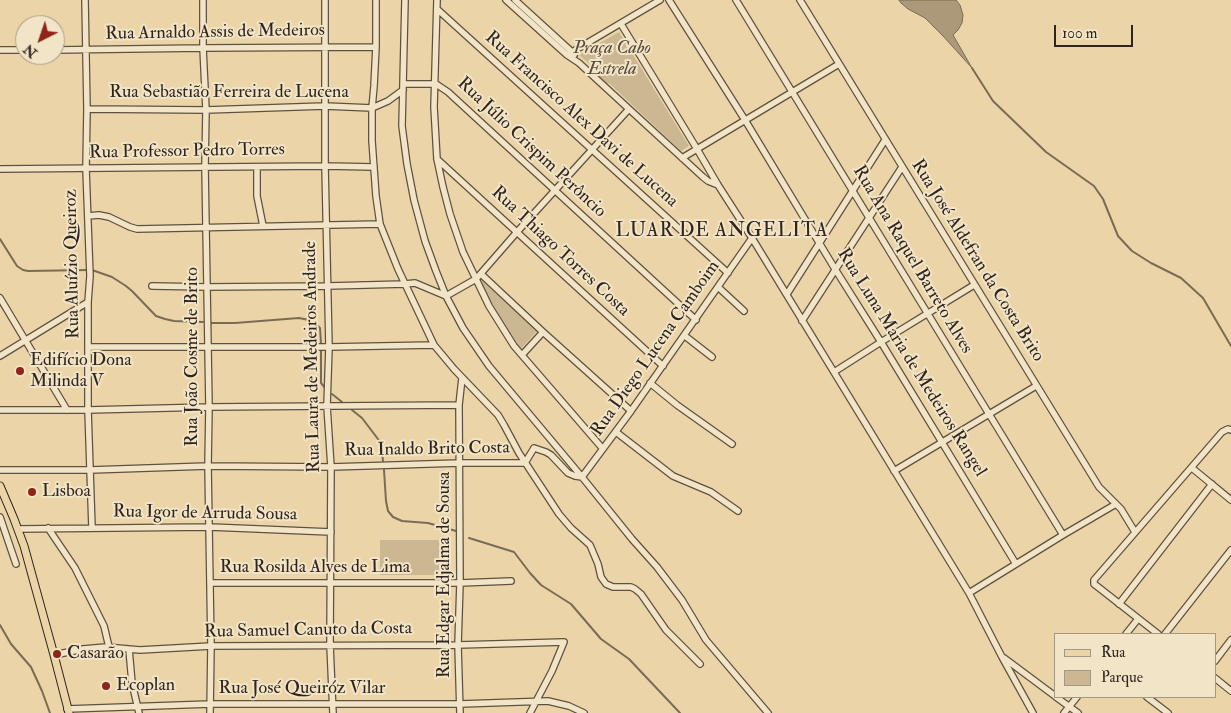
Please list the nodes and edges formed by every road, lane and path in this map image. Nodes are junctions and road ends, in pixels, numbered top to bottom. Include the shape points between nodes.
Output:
1 (85, 0) edge
2 (203, 0) edge
3 (325, 0) edge
4 (376, 0) edge
5 (405, 0) edge
6 (437, 0) edge
7 (506, 0) edge
8 (515, 0) edge
9 (660, 0) edge
10 (669, 0) edge
11 (736, 0) edge
12 (800, 0) edge
13 (436, 9) junction
14 (621, 24) junction
15 (324, 47) junction
16 (376, 47) junction
17 (204, 48) junction
18 (0, 50) edge
19 (15, 50) edge
20 (65, 50) edge
21 (85, 50) junction
22 (570, 54) junction
23 (839, 64) junction
24 (436, 84) junction
25 (403, 87) junction
26 (792, 92) junction
27 (325, 106) junction
28 (372, 108) junction
29 (87, 109) junction
30 (629, 109) junction
31 (206, 110) junction
32 (745, 120) junction
33 (885, 140) junction
34 (697, 149) junction
35 (592, 151) junction
36 (682, 158) junction
37 (438, 159) junction
38 (325, 166) junction
39 (205, 167) junction
40 (257, 167) junction
41 (374, 167) junction
42 (902, 167) junction
43 (86, 168) junction
44 (0, 169) edge
45 (718, 186) junction
46 (555, 191) junction
47 (853, 191) junction
48 (88, 216) junction
49 (869, 218) junction
50 (380, 224) junction
51 (326, 225) junction
52 (263, 226) junction
53 (207, 227) junction
54 (517, 232) junction
55 (752, 238) junction
56 (820, 242) junction
57 (835, 269) junction
58 (728, 273) junction
59 (481, 274) junction
60 (476, 279) junction
61 (405, 284) junction
62 (974, 285) junction
63 (152, 286) dead end
64 (328, 286) junction
65 (207, 287) junction
66 (718, 287) junction
67 (787, 294) junction
68 (446, 296) junction
69 (0, 298) edge
70 (88, 302) junction
71 (744, 311) dead end
72 (928, 313) junction
73 (696, 320) junction
74 (802, 321) junction
75 (543, 332) junction
76 (685, 336) junction
77 (26, 341) junction
78 (881, 342) junction
79 (434, 345) junction
80 (89, 347) junction
81 (208, 347) junction
82 (329, 347) junction
83 (522, 355) junction
84 (0, 356) edge
85 (712, 357) dead end
86 (662, 366) junction
87 (834, 372) junction
88 (462, 378) junction
89 (650, 383) junction
90 (1036, 386) junction
91 (459, 405) junction
92 (328, 406) junction
93 (209, 407) junction
94 (0, 410) edge
95 (67, 410) junction
96 (88, 410) junction
97 (631, 410) junction
98 (989, 414) junction
99 (1228, 430) edge
100 (616, 432) junction
101 (943, 443) junction
102 (732, 444) dead end
103 (603, 449) junction
104 (460, 463) junction
105 (525, 463) junction
106 (208, 466) junction
107 (331, 467) junction
108 (1192, 468) junction
109 (0, 470) edge
110 (90, 470) junction
111 (894, 471) junction
112 (582, 476) junction
113 (1212, 484) junction
114 (0, 486) edge
115 (1231, 500) edge
116 (1116, 504) junction
117 (738, 511) dead end
118 (0, 517) edge
119 (210, 527) junction
120 (18, 528) junction
121 (48, 528) junction
122 (92, 528) junction
123 (331, 532) junction
124 (1135, 532) junction
125 (1063, 535) junction
126 (1231, 550) edge
127 (16, 564) dead end
128 (1016, 564) junction
129 (511, 581) dead end
130 (460, 583) junction
131 (210, 584) junction
132 (330, 584) junction
133 (969, 593) junction
134 (1119, 604) junction
135 (1138, 619) junction
136 (1127, 633) edge
137 (1157, 633) edge
138 (1166, 633) edge
139 (1231, 640) edge
140 (458, 645) junction
141 (211, 646) junction
142 (330, 646) junction
143 (109, 647) junction
144 (129, 649) junction
145 (54, 655) junction
146 (1002, 657) junction
147 (1216, 659) edge
148 (700, 664) dead end
149 (1216, 679) edge
150 (1231, 691) edge
151 (1054, 695) edge
152 (1058, 698) edge
153 (1076, 698) edge
154 (1148, 698) edge
155 (537, 701) junction
156 (210, 704) junction
157 (333, 704) junction
158 (460, 704) junction
159 (137, 706) junction
160 (1069, 706) junction
161 (96, 708) junction
162 (68, 711) edge
163 (104, 713) edge
164 (139, 713) edge
165 (210, 713) edge
166 (333, 713) edge
167 (460, 713) edge
168 (530, 713) edge
169 (584, 713) edge
170 (768, 713) edge
171 (1033, 713) edge
172 (1064, 713) edge
173 (1078, 713) edge
174 (1168, 713) edge

1 - 21 street, Rua Aluízio Queiroz
2 - 17 street, Rua João Cosme de Brito
3 - 15 street, Rua Laura de Medeiros Andrade
4 - 16 street
5 - 25 street
6 - 13 street
7 - 22 street
8 - 22 street
9 - 14 street
10 - 32 street, Rua Luna Maria de Medeiros Rangel
11 - 26 street, Rua Ana Raquel Barreto Alves
12 - 23 street, Rua José Aldefran da Costa Brito
13 - 24 street
13 - 35 street, Rua Francisco Alex Davi de Lucena
14 - 22 street
14 - 34 street
15 - 16 street, Rua Arnaldo Assis de Medeiros
15 - 17 street, Rua Arnaldo Assis de Medeiros
15 - 27 street, Rua Laura de Medeiros Andrade
16 - 28 street
17 - 21 street, Rua Arnaldo Assis de Medeiros
17 - 31 street, Rua João Cosme de Brito
18 - 19 street
20 - 21 street, Rua Arnaldo Assis de Medeiros
21 - 29 street, Rua Aluízio Queiroz
22 - 30 street
23 - 26 street
23 - 33 street, Rua José Aldefran da Costa Brito
24 - 25 street, Rua Júlio Crispim Perôncio
24 - 37 street via 434,107
24 - 46 street, Rua Júlio Crispim Perôncio
25 - 28 street via 388,101
25 - 68 street via 402,126 414,200 425,241
26 - 32 street
26 - 47 street, Rua Ana Raquel Barreto Alves
27 - 28 street, Rua Sebastião Ferreira de Lucena
27 - 31 street, Rua Sebastião Ferreira de Lucena
27 - 38 street, Rua Laura de Medeiros Andrade
28 - 41 street
29 - 31 street, Rua Sebastião Ferreira de Lucena
29 - 43 street, Rua Aluízio Queiroz
30 - 35 street
30 - 36 street
31 - 39 street, Rua João Cosme de Brito
32 - 34 street
32 - 56 street, Rua Luna Maria de Medeiros Rangel
33 - 42 street, Rua José Aldefran da Costa Brito
33 - 47 street
34 - 36 street
34 - 45 street
35 - 46 street
35 - 58 street, Rua Francisco Alex Davi de Lucena
36 - 45 street
37 - 54 street, Rua Thiago Torres Costa
37 - 60 street via 450,214
38 - 40 street, Rua Professor Pedro Torres
38 - 41 street, Rua Professor Pedro Torres
38 - 51 street, Rua Laura de Medeiros Andrade
39 - 40 street, Rua Professor Pedro Torres
39 - 43 street, Rua Professor Pedro Torres
39 - 53 street, Rua João Cosme de Brito
40 - 52 street via 257,196
41 - 50 street
42 - 49 street
42 - 62 street, Rua José Aldefran da Costa Brito
43 - 44 street, Rua Professor Pedro Torres
43 - 48 street, Rua Aluízio Queiroz
45 - 55 street
46 - 54 street
46 - 73 street, Rua Júlio Crispim Perôncio
47 - 49 street, Rua Ana Raquel Barreto Alves
47 - 56 street
48 - 53 street via 109,217 137,229
48 - 70 street, Rua Aluízio Queiroz
49 - 57 street
49 - 72 street, Rua Ana Raquel Barreto Alves
50 - 51 street
50 - 61 street
51 - 52 street
51 - 64 street, Rua Laura de Medeiros Andrade
52 - 53 street
53 - 65 street, Rua João Cosme de Brito
54 - 59 street
54 - 86 street, Rua Thiago Torres Costa
55 - 58 street, Rua Diego Lucena Camboim
55 - 67 street
56 - 57 street, Rua Luna Maria de Medeiros Rangel
56 - 67 street
57 - 74 street
57 - 78 street, Rua Luna Maria de Medeiros Rangel
58 - 66 street, Rua Diego Lucena Camboim
59 - 60 street
59 - 75 street
60 - 68 street
60 - 83 street via 501,326
61 - 64 street
61 - 68 street via 415,282
61 - 79 street
62 - 72 street
62 - 90 street, Rua José Aldefran da Costa Brito
63 - 65 street
64 - 65 street
64 - 82 street, Rua Laura de Medeiros Andrade
65 - 81 street, Rua João Cosme de Brito
66 - 71 street
66 - 73 street, Rua Diego Lucena Camboim
67 - 74 street
68 - 112 street via 485,362
69 - 77 street
70 - 77 street
70 - 80 street, Rua Aluízio Queiroz
72 - 78 street
72 - 98 street, Rua Ana Raquel Barreto Alves
73 - 76 street, Rua Diego Lucena Camboim
74 - 87 street
75 - 83 street
75 - 97 street
76 - 85 street
76 - 86 street, Rua Diego Lucena Camboim
77 - 84 street
77 - 95 street
78 - 87 street
78 - 101 street, Rua Luna Maria de Medeiros Rangel
79 - 82 street
79 - 88 street
80 - 81 street
80 - 96 street, Rua Aluízio Queiroz
81 - 82 street
81 - 93 street, Rua João Cosme de Brito
82 - 92 street, Rua Laura de Medeiros Andrade
83 - 103 street
86 - 89 street, Rua Diego Lucena Camboim
87 - 111 street
88 - 91 street, Rua Edgar Edjalma de Sousa
88 - 105 street via 498,415
89 - 97 street, Rua Diego Lucena Camboim
89 - 102 street
90 - 98 street
90 - 116 street, Rua José Aldefran da Costa Brito via 1099,487
91 - 92 street
91 - 104 street, Rua Edgar Edjalma de Sousa
92 - 93 street
92 - 107 street, Rua Laura de Medeiros Andrade
93 - 96 street
93 - 106 street, Rua João Cosme de Brito
94 - 95 street
95 - 96 street
96 - 110 street, Rua Aluízio Queiroz
97 - 100 street, Rua Diego Lucena Camboim
98 - 101 street
98 - 125 street, Rua Ana Raquel Barreto Alves
99 - 108 street via 1222,432
100 - 103 street, Rua Diego Lucena Camboim
100 - 117 street via 673,476 711,492
101 - 111 street
101 - 128 street, Rua Luna Maria de Medeiros Rangel
103 - 112 street, Rua Diego Lucena Camboim
104 - 105 street, Rua Inaldo Brito Costa
104 - 107 street, Rua Inaldo Brito Costa
104 - 130 street, Rua Edgar Edjalma de Sousa
105 - 112 street via 534,448 551,455 568,473
105 - 148 street via 559,514 590,545 606,584 636,589 666,630
106 - 107 street, Rua Inaldo Brito Costa
106 - 110 street, Rua Inaldo Brito Costa
106 - 119 street, Rua João Cosme de Brito
107 - 123 street, Rua Laura de Medeiros Andrade
108 - 113 street
108 - 124 street
109 - 110 street, Rua Inaldo Brito Costa
110 - 122 street, Rua Aluízio Queiroz
111 - 133 street
112 - 170 street via 682,600 706,640
113 - 115 street
113 - 134 street
114 - 120 main road
116 - 124 street, Rua José Aldefran da Costa Brito
116 - 125 street
118 - 127 street
119 - 122 street, Rua Igor de Arruda Sousa
119 - 123 street, Rua Igor de Arruda Sousa
119 - 131 street, Rua João Cosme de Brito
120 - 121 street, Rua Igor de Arruda Sousa
120 - 145 main road
121 - 122 street, Rua Igor de Arruda Sousa
121 - 143 street via 74,568 104,626
123 - 132 street, Rua Laura de Medeiros Andrade
124 - 134 street via 1094,580 1094,584
125 - 128 street
126 - 138 street
128 - 133 street
129 - 130 street, Rua Rosilda Alves de Lima
130 - 132 street, Rua Rosilda Alves de Lima
130 - 140 street, Rua Edgar Edjalma de Sousa
131 - 132 street, Rua Rosilda Alves de Lima
131 - 141 street, Rua João Cosme de Brito
132 - 142 street, Rua Laura de Medeiros Andrade
133 - 146 street
134 - 135 street
135 - 136 street
135 - 137 street
139 - 147 street
140 - 142 street, Rua Samuel Canuto da Costa
140 - 155 street, Rua Samuel Canuto da Costa via 564,642
140 - 158 street, Rua Edgar Edjalma de Sousa
141 - 142 street, Rua Samuel Canuto da Costa
141 - 144 street, Rua Samuel Canuto da Costa
141 - 156 street, Rua João Cosme de Brito
142 - 157 street, Rua Laura de Medeiros Andrade
143 - 144 street, Rua Samuel Canuto da Costa
143 - 145 street, Rua Samuel Canuto da Costa
144 - 159 street
145 - 162 main road
146 - 151 street
146 - 171 street
149 - 150 street
152 - 160 street
153 - 160 street
154 - 174 street
155 - 158 street, Rua José Queiróz Vilar
155 - 168 street
155 - 169 street, Rua José Queiróz Vilar via 557,702
156 - 157 street, Rua José Queiróz Vilar
156 - 159 street, Rua José Queiróz Vilar
156 - 165 street, Rua João Cosme de Brito
157 - 158 street, Rua José Queiróz Vilar
157 - 166 street, Rua Laura de Medeiros Andrade
158 - 167 street, Rua Edgar Edjalma de Sousa
159 - 161 street, Rua José Queiróz Vilar
159 - 164 street
160 - 172 street
160 - 173 street
161 - 162 street, Rua José Queiróz Vilar
161 - 163 street

